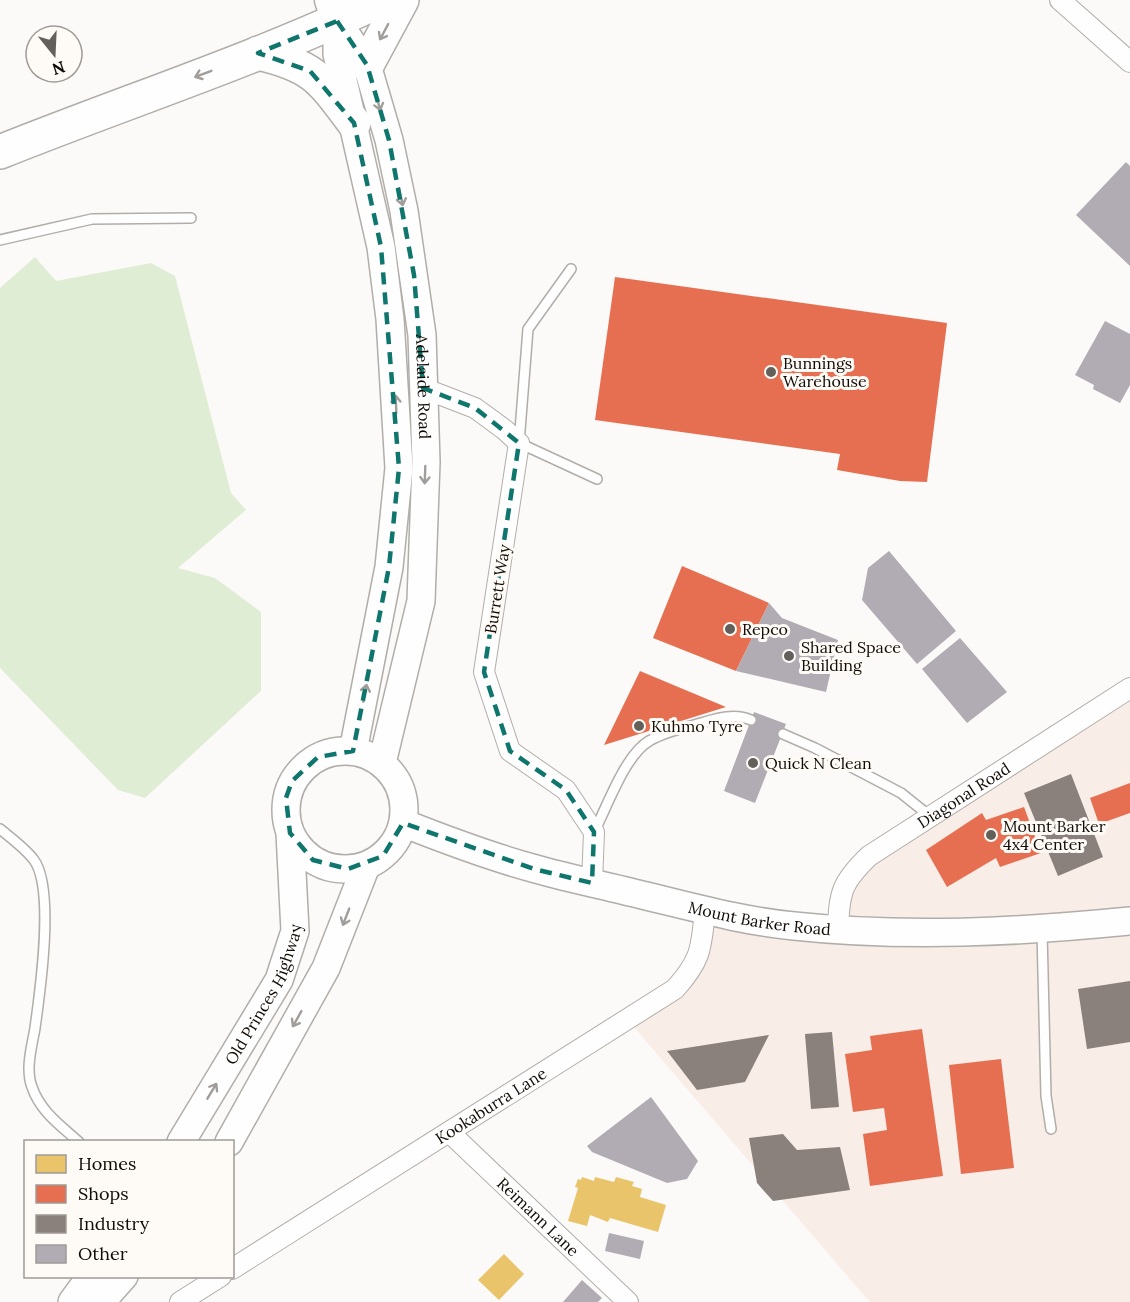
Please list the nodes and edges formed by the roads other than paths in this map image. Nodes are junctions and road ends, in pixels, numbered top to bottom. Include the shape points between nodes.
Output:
1 (381, 0) edge
2 (402, 0) edge
3 (1060, 0) edge
4 (334, 10) edge
5 (258, 53) junction
6 (1130, 62) edge
7 (367, 65) junction
8 (354, 123) junction
9 (0, 152) edge
10 (191, 218) dead end
11 (0, 240) edge
12 (571, 268) dead end
13 (423, 388) junction
14 (519, 443) junction
15 (597, 479) dead end
16 (1130, 688) edge
17 (751, 720) dead end
18 (783, 734) dead end
19 (353, 751) junction
20 (382, 763) junction
21 (931, 817) junction
22 (403, 823) junction
23 (0, 829) edge
24 (594, 832) junction
25 (290, 833) junction
26 (366, 866) junction
27 (592, 883) junction
28 (705, 911) junction
29 (1130, 921) edge
30 (838, 930) junction
31 (1042, 930) junction
32 (1051, 1129) dead end
33 (449, 1132) junction
34 (77, 1140) edge
35 (183, 1140) edge
36 (230, 1140) edge
37 (234, 1268) edge
38 (90, 1278) edge
39 (122, 1278) edge
40 (218, 1278) edge
41 (72, 1302) edge
42 (101, 1302) edge
43 (180, 1302) edge
44 (628, 1302) edge

1 - 4 highway
2 -> 7 highway
3 - 6 street
4 - 5 highway
4 - 7 main road, Adelaide Road
4 - 8 main road, Adelaide Road via 337,54
5 - 8 highway via 310,71 325,84
5 -> 9 highway
7 -> 13 main road, Adelaide Road via 404,211 419,311
19 -> 8 main road, Adelaide Road via 390,567 399,468 390,319 381,247
10 - 11 lane via 92,219
12 - 14 lane, Burrett Way via 528,329
13 - 14 street via 475,408
13 -> 20 main road, Adelaide Road via 426,462 421,601
14 - 15 lane
14 - 24 street, Burrett Way via 484,672 510,751 566,790
16 - 21 street, Diagonal Road
17 - 24 lane via 742,716 720,718 647,742 635,754
18 - 21 lane via 902,793
19 - 20 main road
19 - 25 main road via 335,751 318,757 292,781 285,816
20 - 22 main road via 401,790
21 - 30 street, Diagonal Road via 869,856 851,873 842,891
22 - 26 main road via 396,841 383,856
22 - 27 main road, Mount Barker Road via 534,869
23 - 34 lane via 35,861 43,887 46,914 29,1063 31,1085 42,1108
24 - 27 street
25 - 26 main road via 299,849 330,868
35 -> 25 main road, Old Princes Highway via 279,980 295,931
26 -> 36 main road via 326,968
27 - 28 main road, Mount Barker Road
28 - 30 main road, Mount Barker Road
28 - 33 street, Kookaburra Lane via 701,951 675,988
29 - 31 main road, Mount Barker Road
30 - 31 main road, Mount Barker Road
31 - 32 lane via 1046,1096
33 - 37 street, Kookaburra Lane
33 - 44 street, Reimann Lane
38 - 41 main road
39 - 42 main road
40 - 43 street

